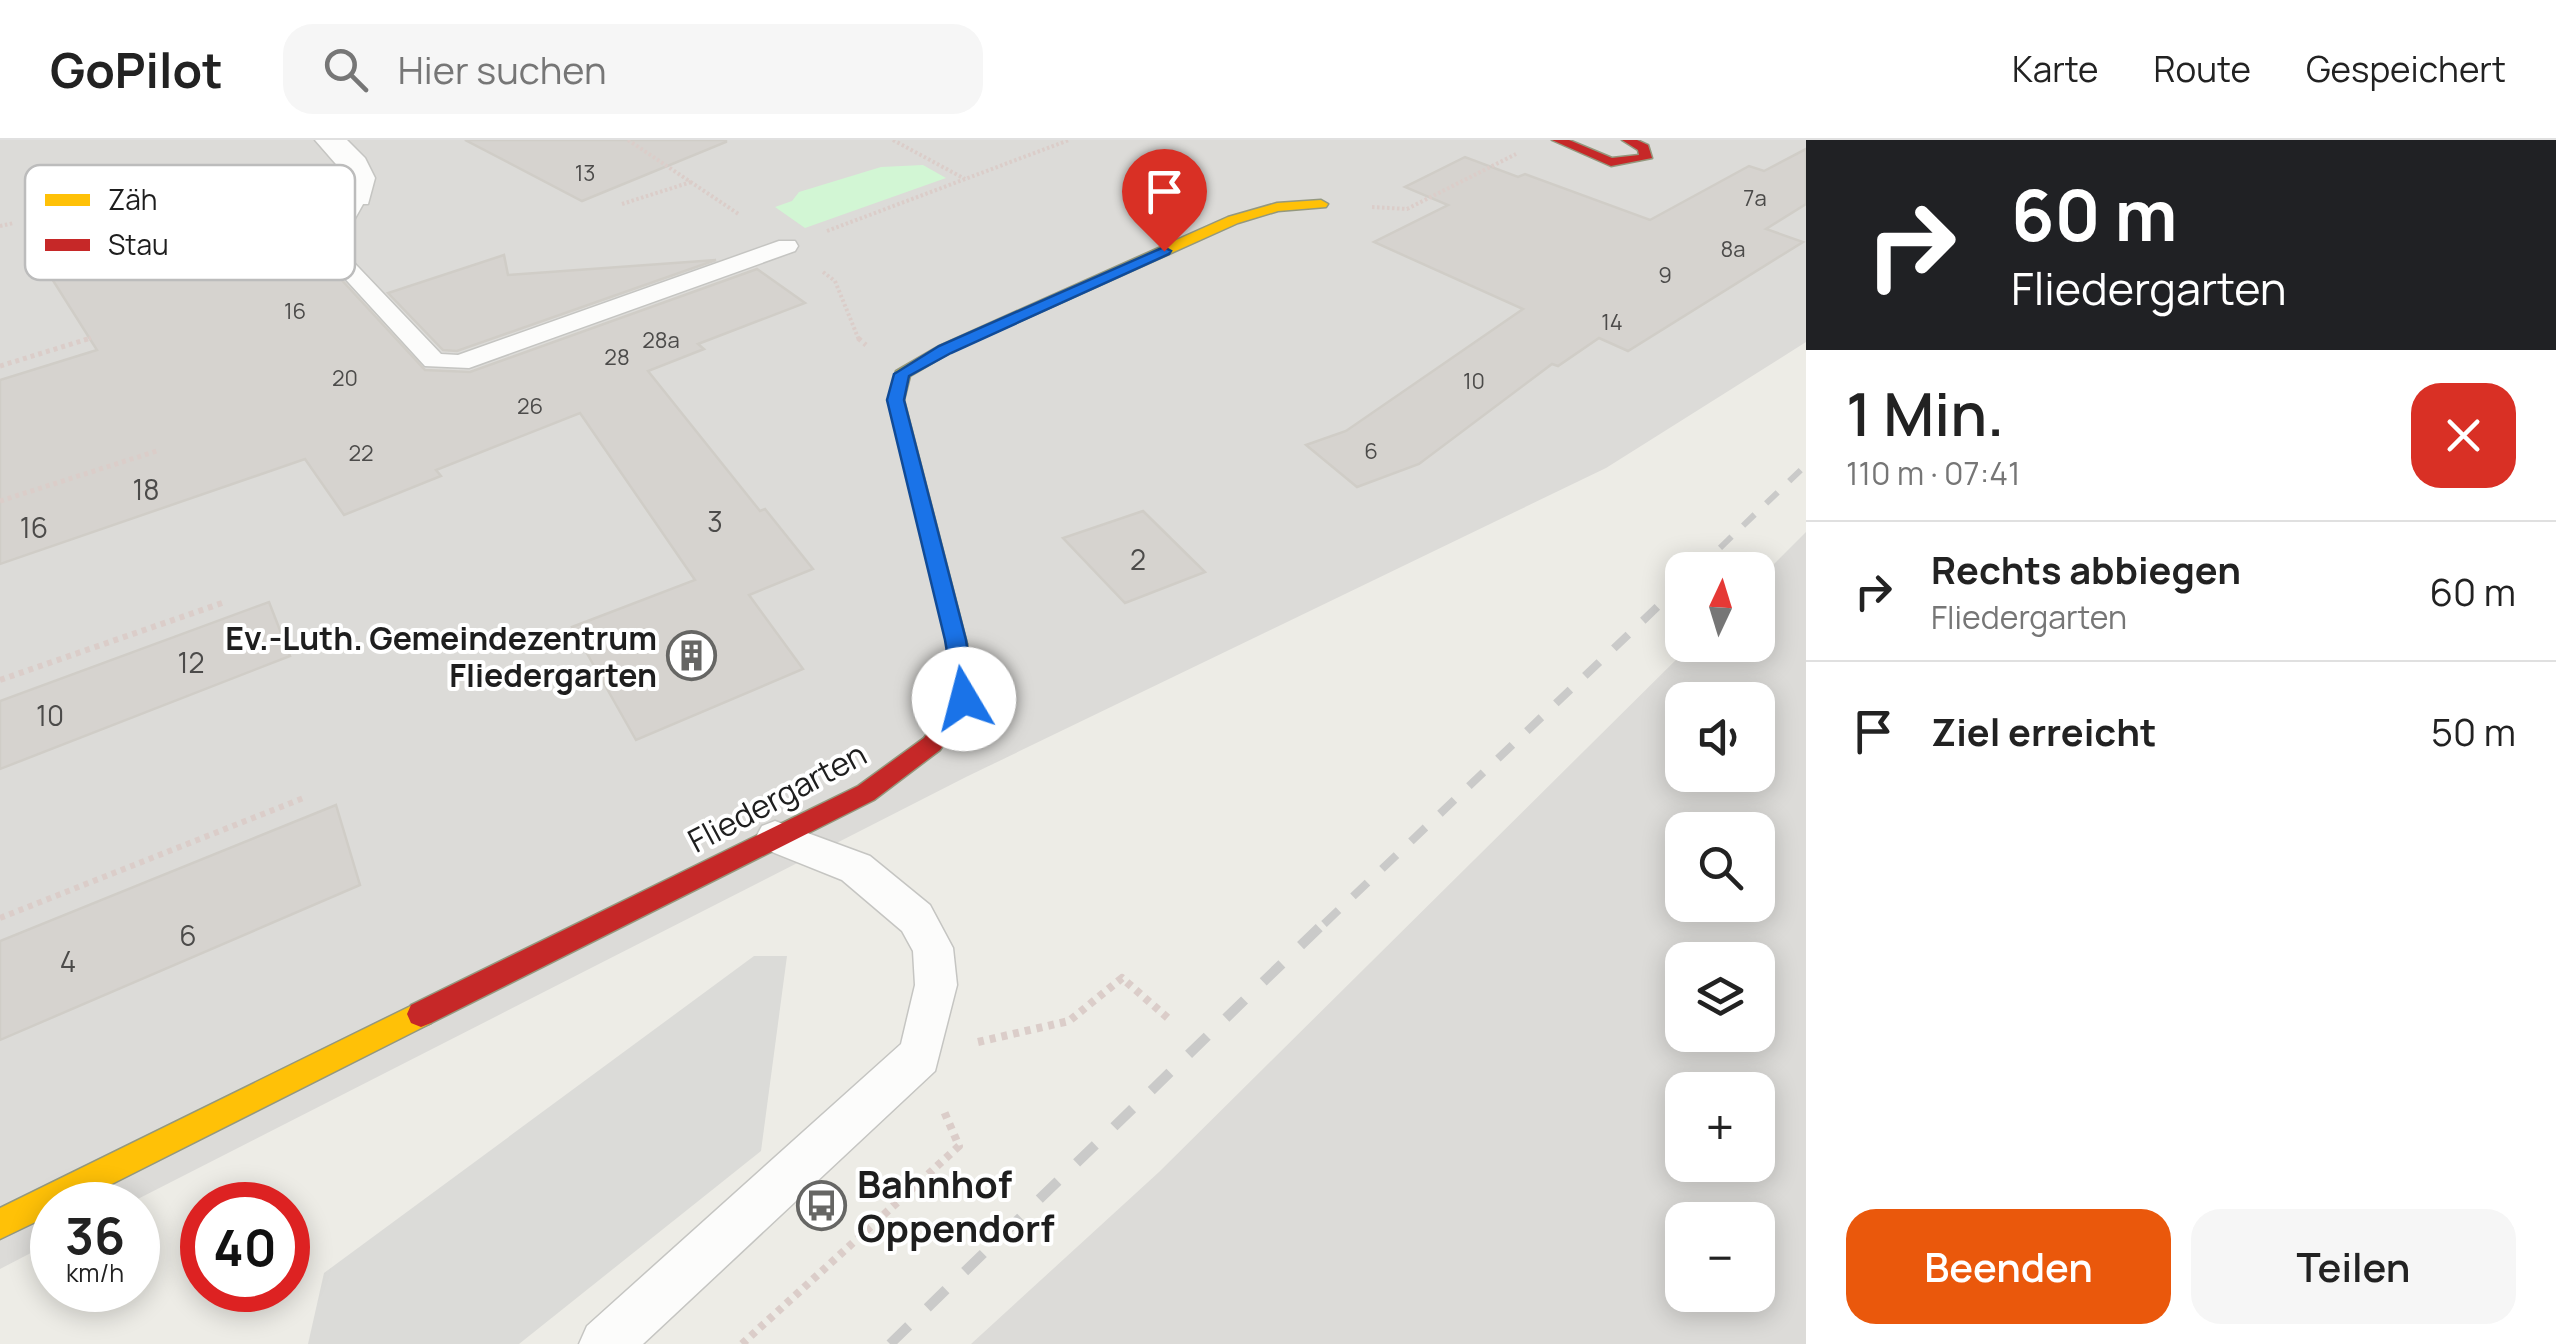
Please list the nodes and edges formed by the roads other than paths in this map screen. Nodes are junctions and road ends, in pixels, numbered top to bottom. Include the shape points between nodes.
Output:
1 (330, 140) edge
2 (1558, 140) edge
3 (1628, 140) edge
4 (357, 197) joint
5 (355, 201) edge
6 (1320, 204) road end
7 (787, 246) road end
8 (355, 277) edge
9 (775, 838) junction
10 (0, 1224) edge
11 (605, 1344) edge

1 - 4 street via 356,166 362,180
2 - 3 street via 1612,164 1646,158 1644,148
4 - 5 lane
6 - 9 street, Fliedergarten via 1276,207 1233,220 902,374 896,400 956,640 964,699 932,744 866,793
7 - 8 lane via 460,363 434,361
9 - 10 street, Fliedergarten
9 - 11 lane via 856,868 916,918 932,948 936,985 920,1056

